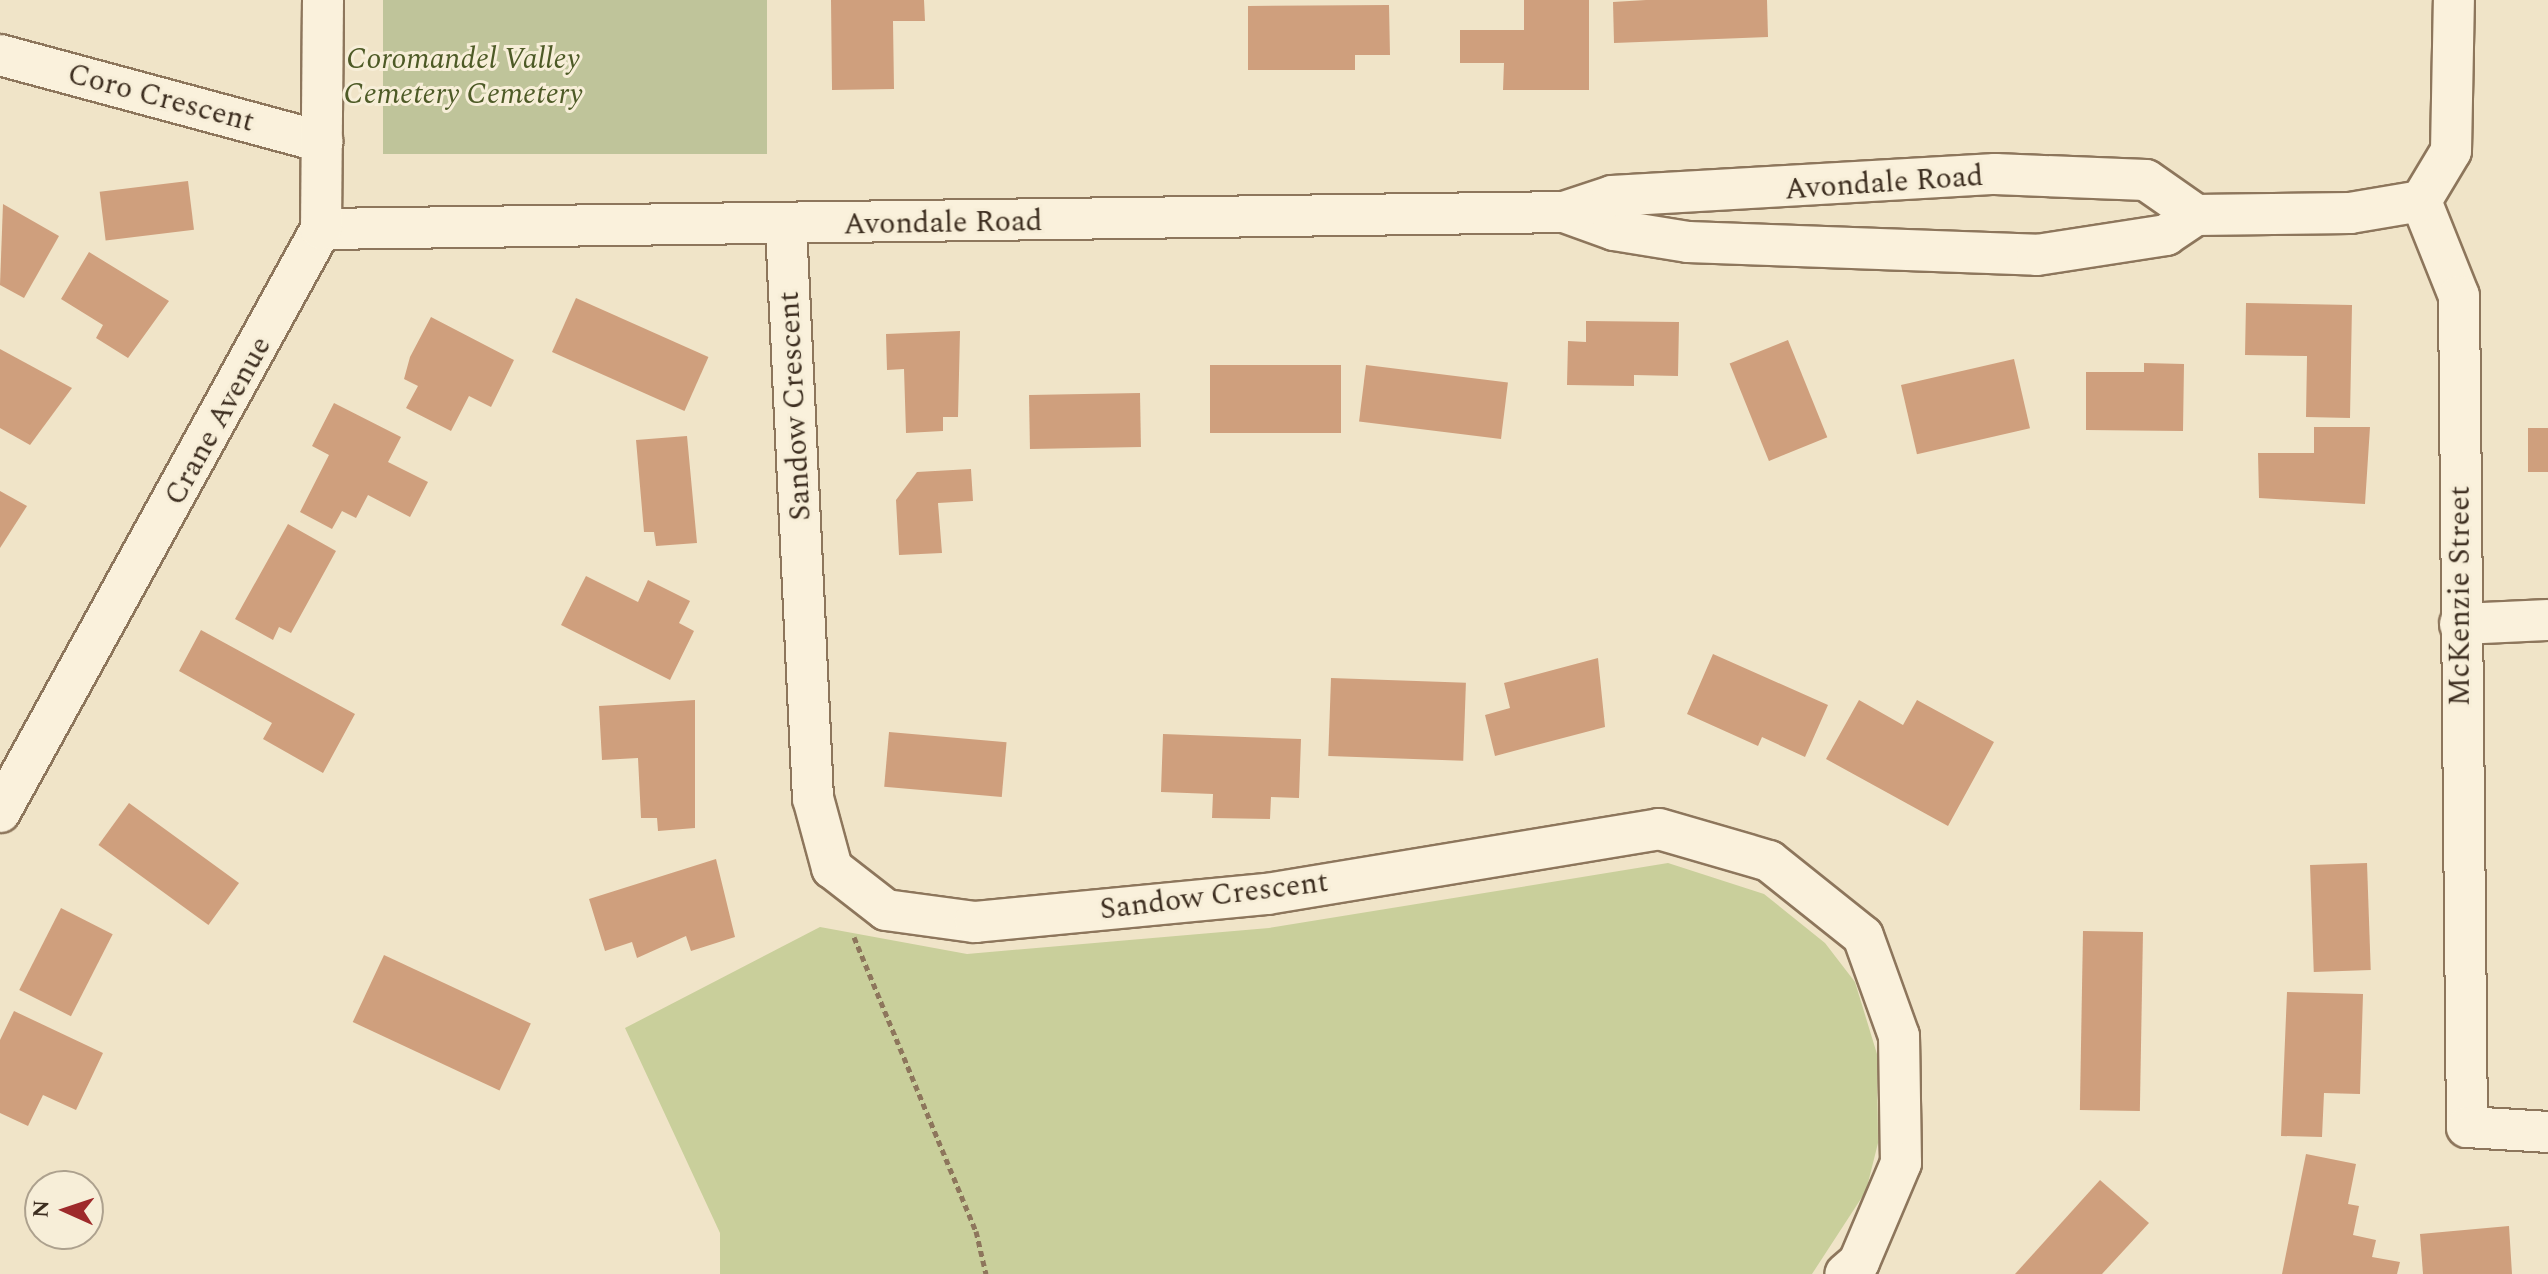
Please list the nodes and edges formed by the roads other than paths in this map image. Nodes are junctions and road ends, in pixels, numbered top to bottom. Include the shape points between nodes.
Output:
1 (323, 0) edge
2 (2454, 0) edge
3 (0, 55) edge
4 (322, 142) junction
5 (2421, 201) junction
6 (1564, 212) junction
7 (2196, 215) junction
8 (786, 226) junction
9 (321, 229) junction
10 (2548, 620) edge
11 (2460, 624) junction
12 (0, 812) edge
13 (2548, 1132) edge
14 (1845, 1274) edge

1 - 4 street, Crane Avenue
2 - 5 street via 2451,151
3 - 4 street, Coro Crescent
4 - 9 street, Crane Avenue
5 - 7 street via 2350,213
5 - 11 street, McKenzie Street via 2459,296
6 - 7 street, Avondale Road via 1614,230 1688,242 2037,255 2166,235
6 - 7 street, Avondale Road via 1612,196 2069,174 2146,180
6 - 8 street, Avondale Road
8 - 9 street, Avondale Road
8 - 14 street, Sandow Crescent via 813,798 832,868 886,910 975,922 1267,894 1659,829 1769,861 1863,936 1899,1036 1901,1163 1859,1262
9 - 12 street, Crane Avenue
10 - 11 street
11 - 13 street, McKenzie Street via 2467,1127

